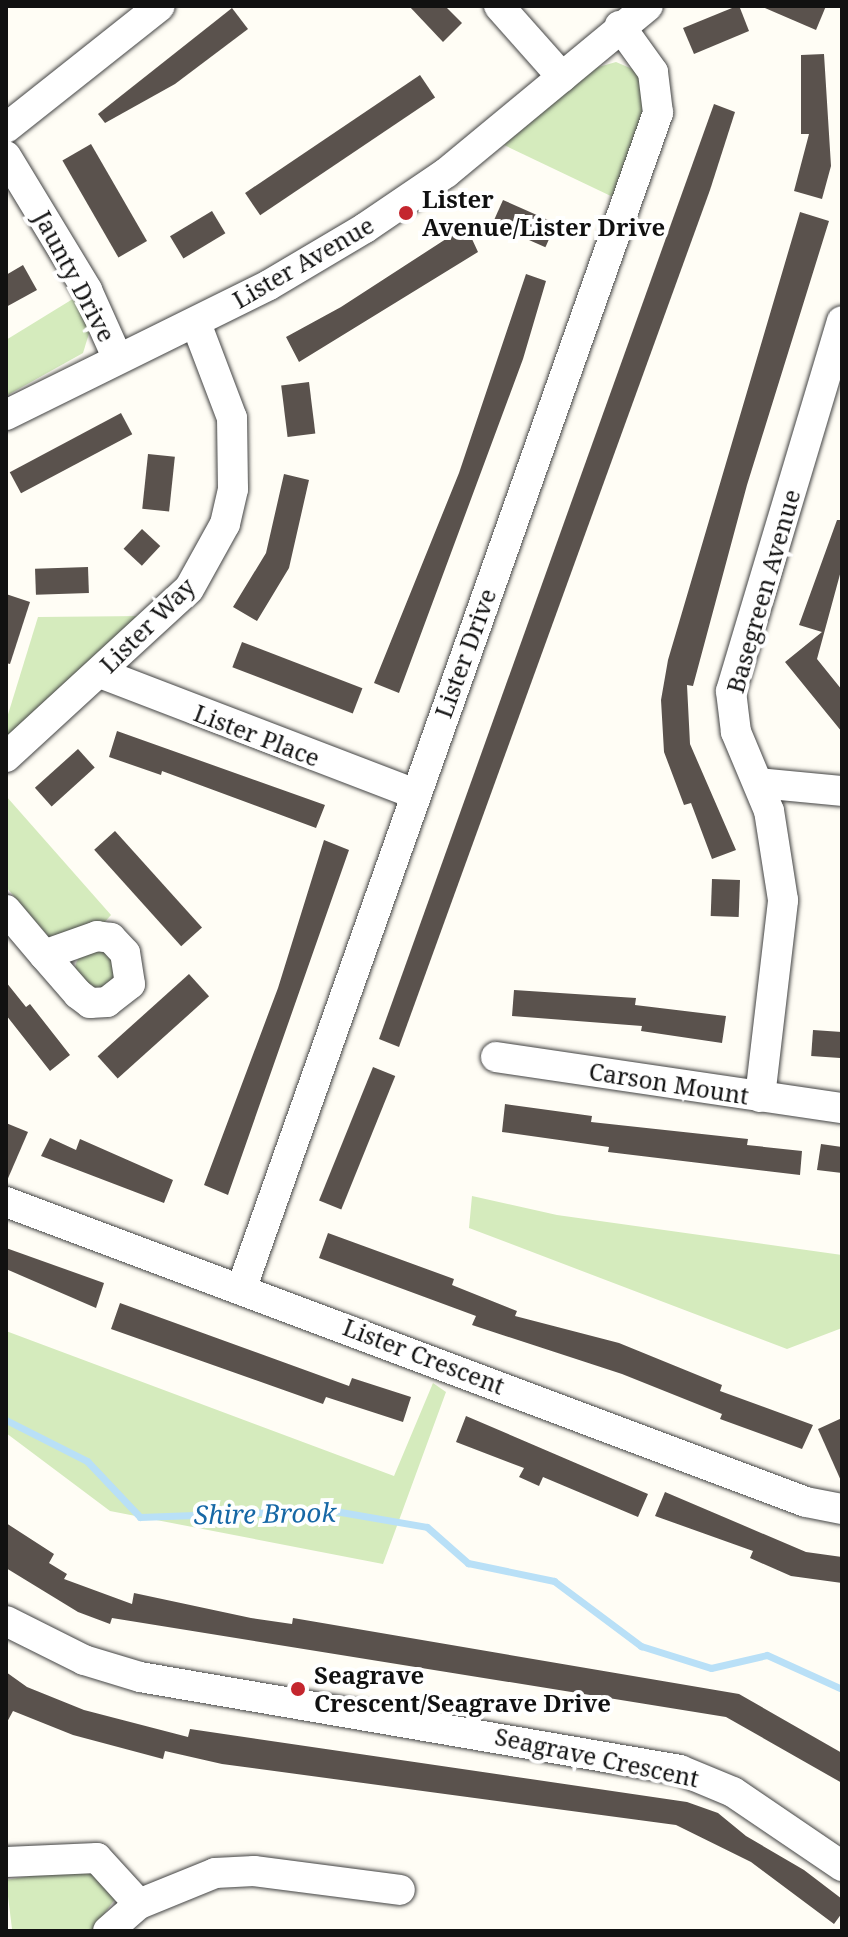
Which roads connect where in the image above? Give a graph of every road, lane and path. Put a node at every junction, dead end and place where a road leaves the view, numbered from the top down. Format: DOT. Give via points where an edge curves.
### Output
graph roads {
  1 [pos="160,6"];
  2 [pos="499,6"];
  3 [pos="648,6"];
  4 [pos="620,26"];
  5 [pos="562,77"];
  6 [pos="6,128"];
  7 [pos="6,156"];
  8 [pos="842,321"];
  9 [pos="196,323"];
  10 [pos="117,357"];
  11 [pos="6,415"];
  12 [pos="100,673"];
  13 [pos="6,757"];
  14 [pos="759,783"];
  15 [pos="842,791"];
  16 [pos="415,794"];
  17 [pos="6,910"];
  18 [pos="44,955"];
  19 [pos="496,1057"];
  20 [pos="760,1097"];
  21 [pos="842,1108"];
  22 [pos="6,1202"];
  23 [pos="242,1287"];
  24 [pos="842,1509"];
  25 [pos="6,1621"];
  26 [pos="6,1862"];
  27 [pos="842,1866"];
  28 [pos="400,1890"];
  29 [pos="139,1904"];
  30 [pos="108,1931"];
  1 -- 6 [label="street"];
  2 -- 5 [label="street"];
  3 -- 4 [label="street, Lister Avenue"];
  4 -- 5 [label="street, Lister Avenue"];
  4 -- 16 [label="street, Lister Drive" via="653,72 658,113"];
  5 -- 9 [label="street, Lister Avenue" via="446,173 365,228"];
  7 -- 10 [label="street, Jaunty Drive" via="87,290"];
  8 -- 14 [label="street, Basegreen Avenue" via="731,691 736,732"];
  9 -- 10 [label="street, Lister Avenue"];
  9 -- 12 [label="street, Lister Way" via="232,418 233,489 225,524 189,589"];
  10 -- 11 [label="street, Lister Avenue"];
  12 -- 13 [label="street, Lister Way"];
  12 -- 16 [label="street, Lister Place"];
  14 -- 15 [label="street"];
  14 -- 20 [label="street, Basegreen Avenue" via="776,842 783,900"];
  16 -- 23 [label="street, Lister Drive"];
  17 -- 18 [label="street"];
  19 -- 20 [label="street, Carson Mount"];
  20 -- 21 [label="street, Carson Mount"];
  22 -- 23 [label="street, Lister Crescent"];
  23 -- 24 [label="street, Lister Crescent" via="806,1502"];
  25 -- 27 [label="street, Seagrave Crescent" via="84,1660 140,1677 680,1770 733,1792"];
  26 -- 29 [label="street" via="97,1858"];
  28 -- 29 [label="street" via="254,1871 215,1873"];
  29 -- 30 [label="street"];
}
